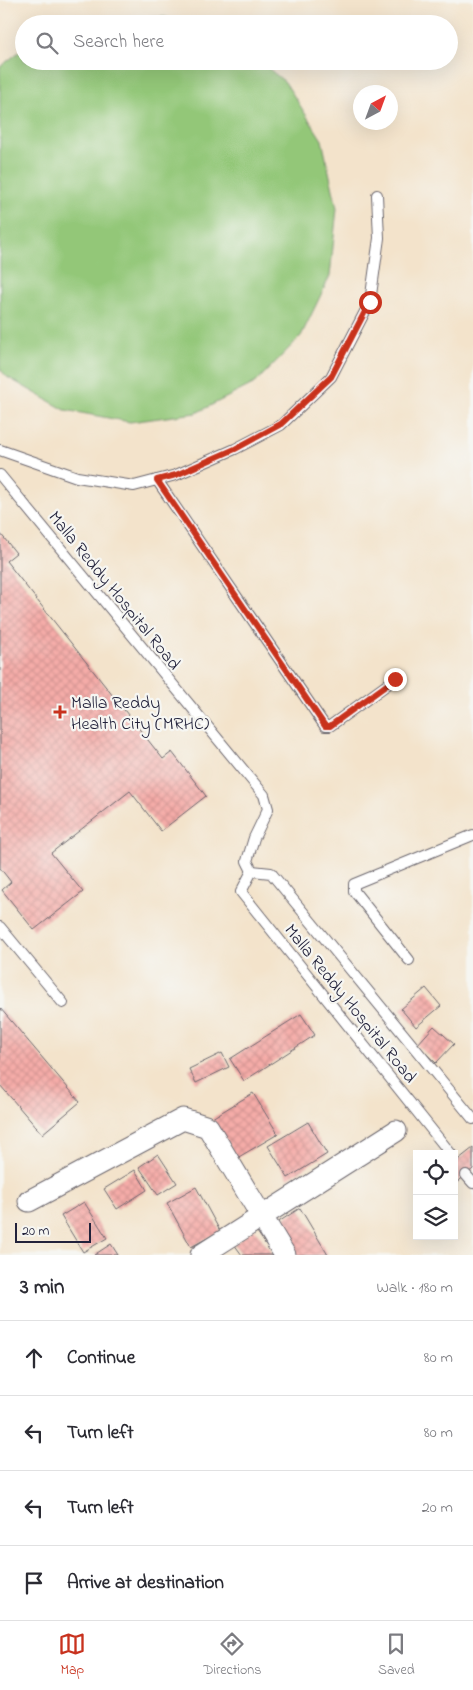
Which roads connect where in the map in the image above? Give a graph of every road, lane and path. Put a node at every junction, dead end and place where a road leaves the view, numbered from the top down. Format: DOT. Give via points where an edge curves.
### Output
graph roads {
  1 [pos="378,195"];
  2 [pos="0,450"];
  3 [pos="1,477"];
  4 [pos="157,480"];
  5 [pos="395,679"];
  6 [pos="473,835"];
  7 [pos="252,871"];
  8 [pos="0,927"];
  9 [pos="409,960"];
  10 [pos="63,1003"];
  11 [pos="473,1119"];
  12 [pos="396,1131"];
  13 [pos="448,1150"];
  14 [pos="29,1201"];
  15 [pos="262,1217"];
  16 [pos="201,1255"];
  17 [pos="285,1255"];
  1 -- 4 [label="lane" via="379,238 370,302 331,377 281,424 235,449 184,472"];
  2 -- 4 [label="lane" via="77,477 134,486"];
  3 -- 7 [label="lane, Malla Reddy Hospital Road" via="264,795 268,809 247,860"];
  4 -- 5 [label="lane" via="325,726 330,726"];
  6 -- 9 [label="lane" via="354,884 354,892"];
  7 -- 11 [label="lane, Malla Reddy Hospital Road" via="271,873"];
  7 -- 13 [label="lane, Malla Reddy Hospital Road" via="241,892"];
  8 -- 10 [label="lane"];
  12 -- 15 [label="street"];
  14 -- 15 [label="street" via="183,1119 208,1127"];
  15 -- 16 [label="street"];
  15 -- 17 [label="street"];
}
